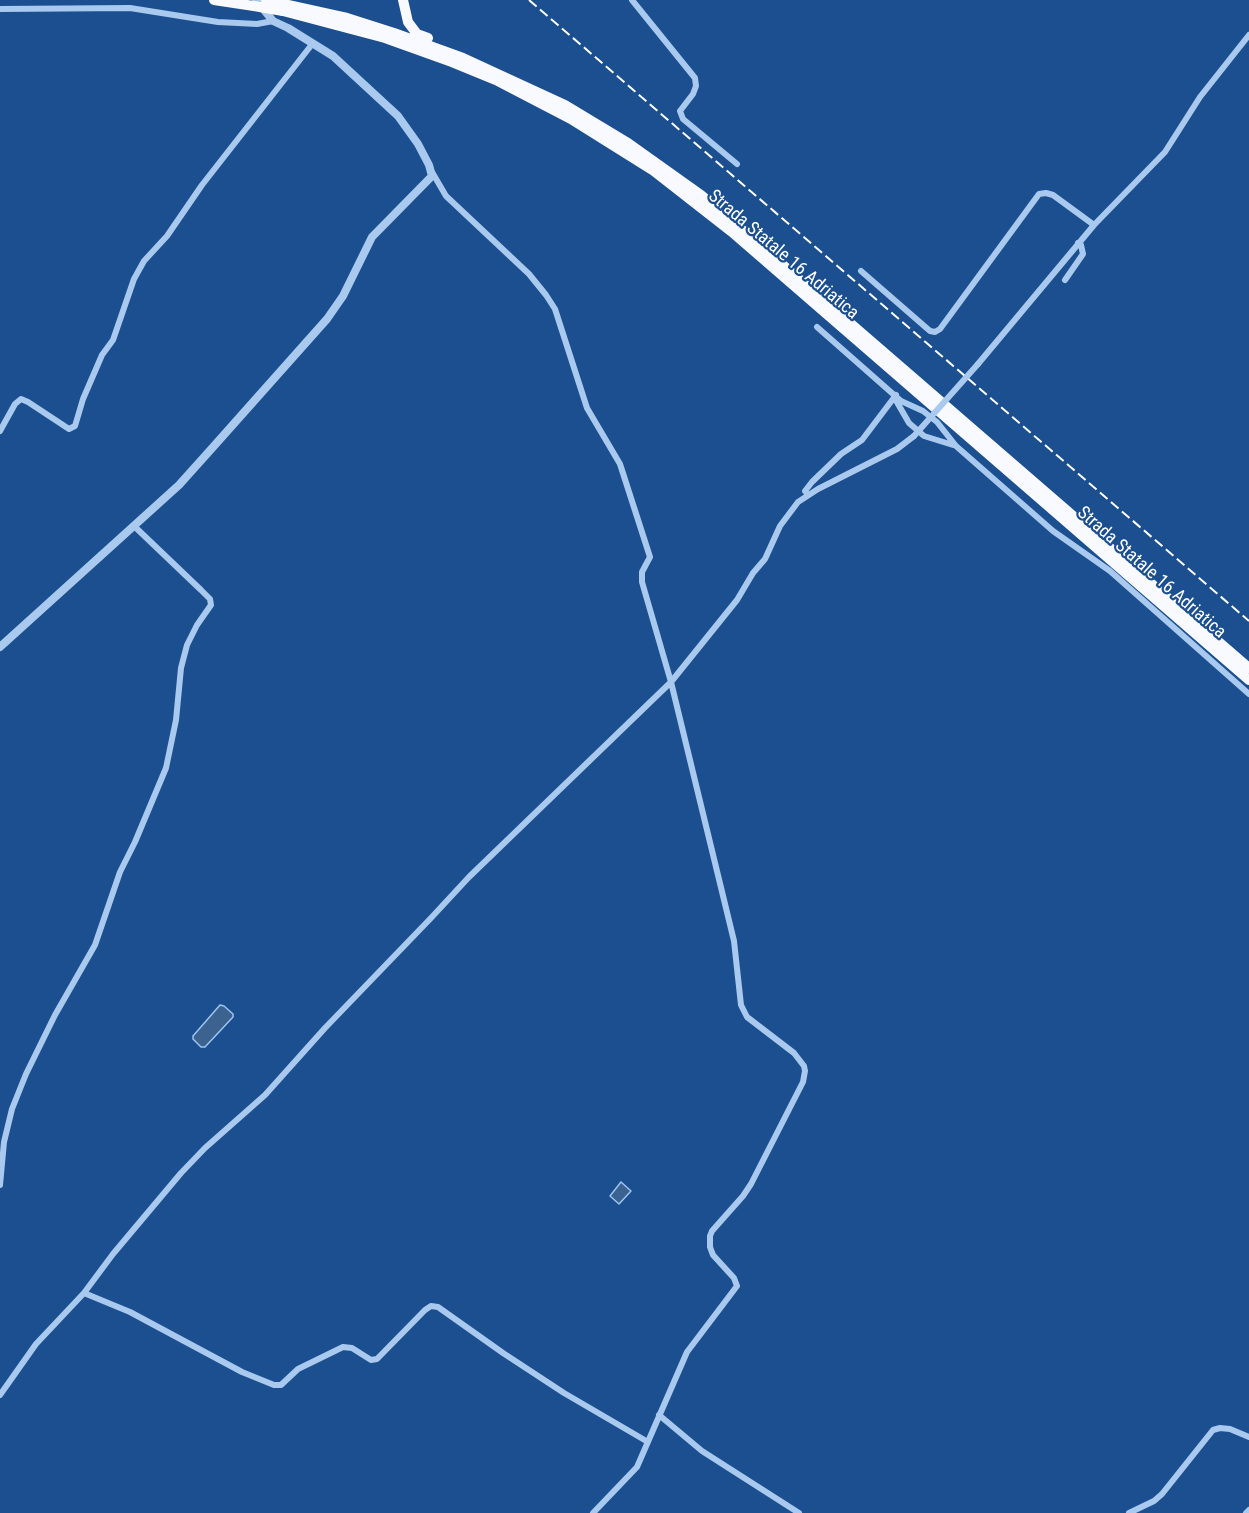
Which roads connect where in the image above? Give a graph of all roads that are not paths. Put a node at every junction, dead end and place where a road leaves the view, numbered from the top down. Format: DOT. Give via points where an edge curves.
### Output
graph roads {
  1 [pos="214,0"];
  2 [pos="268,0"];
  3 [pos="403,0"];
  4 [pos="632,0"];
  5 [pos="255,3"];
  6 [pos="0,9"];
  7 [pos="273,21"];
  8 [pos="1249,35"];
  9 [pos="313,43"];
  10 [pos="533,90"];
  11 [pos="737,164"];
  12 [pos="432,171"];
  13 [pos="1094,225"];
  14 [pos="1078,243"];
  15 [pos="861,271"];
  16 [pos="1065,280"];
  17 [pos="817,327"];
  18 [pos="895,397"];
  19 [pos="0,431"];
  20 [pos="956,446"];
  21 [pos="808,495"];
  22 [pos="134,526"];
  23 [pos="0,647"];
  24 [pos="1249,668"];
  25 [pos="1249,680"];
  26 [pos="671,682"];
  27 [pos="1249,694"];
  28 [pos="0,1185"];
  29 [pos="84,1293"];
  30 [pos="0,1395"];
  31 [pos="659,1415"];
  32 [pos="1249,1437"];
  33 [pos="648,1442"];
  34 [pos="1249,1510"];
  35 [pos="593,1513"];
  36 [pos="799,1513"];
  37 [pos="1129,1513"];
  38 [pos="1246,1513"];
  1 -- 5 [label="highway, Strada Statale 16 Adriatica"];
  2 -- 10 [label="highway, Strada Statale 16 Adriatica" via="394,33 463,58"];
  3 -- 10 [label="highway" via="408,22 417,34 501,68"];
  4 -- 11 [label="street" via="695,78 693,93 680,111 683,118"];
  5 -- 7 [label="street"];
  5 -- 25 [label="highway, Strada Statale 16 Adriatica, bridge" via="385,38 496,80 571,118 654,171 732,232"];
  6 -- 7 [label="street" via="130,8 218,22"];
  7 -- 9 [label="street"];
  8 -- 13 [label="street" via="1200,97 1164,152"];
  9 -- 12 [label="street" via="350,70 398,116"];
  9 -- 19 [label="street" via="144,261 113,340 102,355 83,399 75,426 69,429 21,399"];
  10 -- 24 [label="highway, Strada Statale 16 Adriatica" via="628,143 709,202"];
  12 -- 22 [label="street" via="430,181 372,237 347,289 327,319 186,477"];
  12 -- 26 [label="street" via="446,196 529,274 555,309 587,408 620,464 649,552 642,582"];
  13 -- 14 [label="street"];
  13 -- 15 [label="street" via="1053,195 1040,194 935,332"];
  14 -- 16 [label="street" via="1083,254"];
  14 -- 21 [label="street, bridge" via="914,436 880,459"];
  17 -- 18 [label="street"];
  18 -- 20 [label="street" via="937,422"];
  18 -- 20 [label="street" via="909,423 924,436"];
  18 -- 21 [label="street" via="862,440 812,482 805,490"];
  20 -- 27 [label="street" via="1053,531 1110,571"];
  21 -- 26 [label="street" via="788,513 765,559 737,600"];
  22 -- 23 [label="street"];
  22 -- 28 [label="street" via="210,599 211,605 187,645 166,768 120,872 95,945 26,1074 12,1109"];
  26 -- 29 [label="street" via="469,876 265,1095 205,1148"];
  26 -- 31 [label="street" via="734,941 742,1010 754,1024 794,1053 806,1071 751,1184 712,1231 710,1247 737,1286 687,1352"];
  29 -- 30 [label="street" via="36,1344"];
  29 -- 33 [label="street" via="274,1385 281,1385 298,1369 344,1347 377,1359 425,1310 438,1307 503,1353"];
  31 -- 33 [label="street"];
  31 -- 36 [label="street" via="702,1451"];
  32 -- 37 [label="street" via="1230,1429 1213,1430 1162,1494"];
  33 -- 35 [label="street" via="637,1467"];
  34 -- 38 [label="street"];
}
